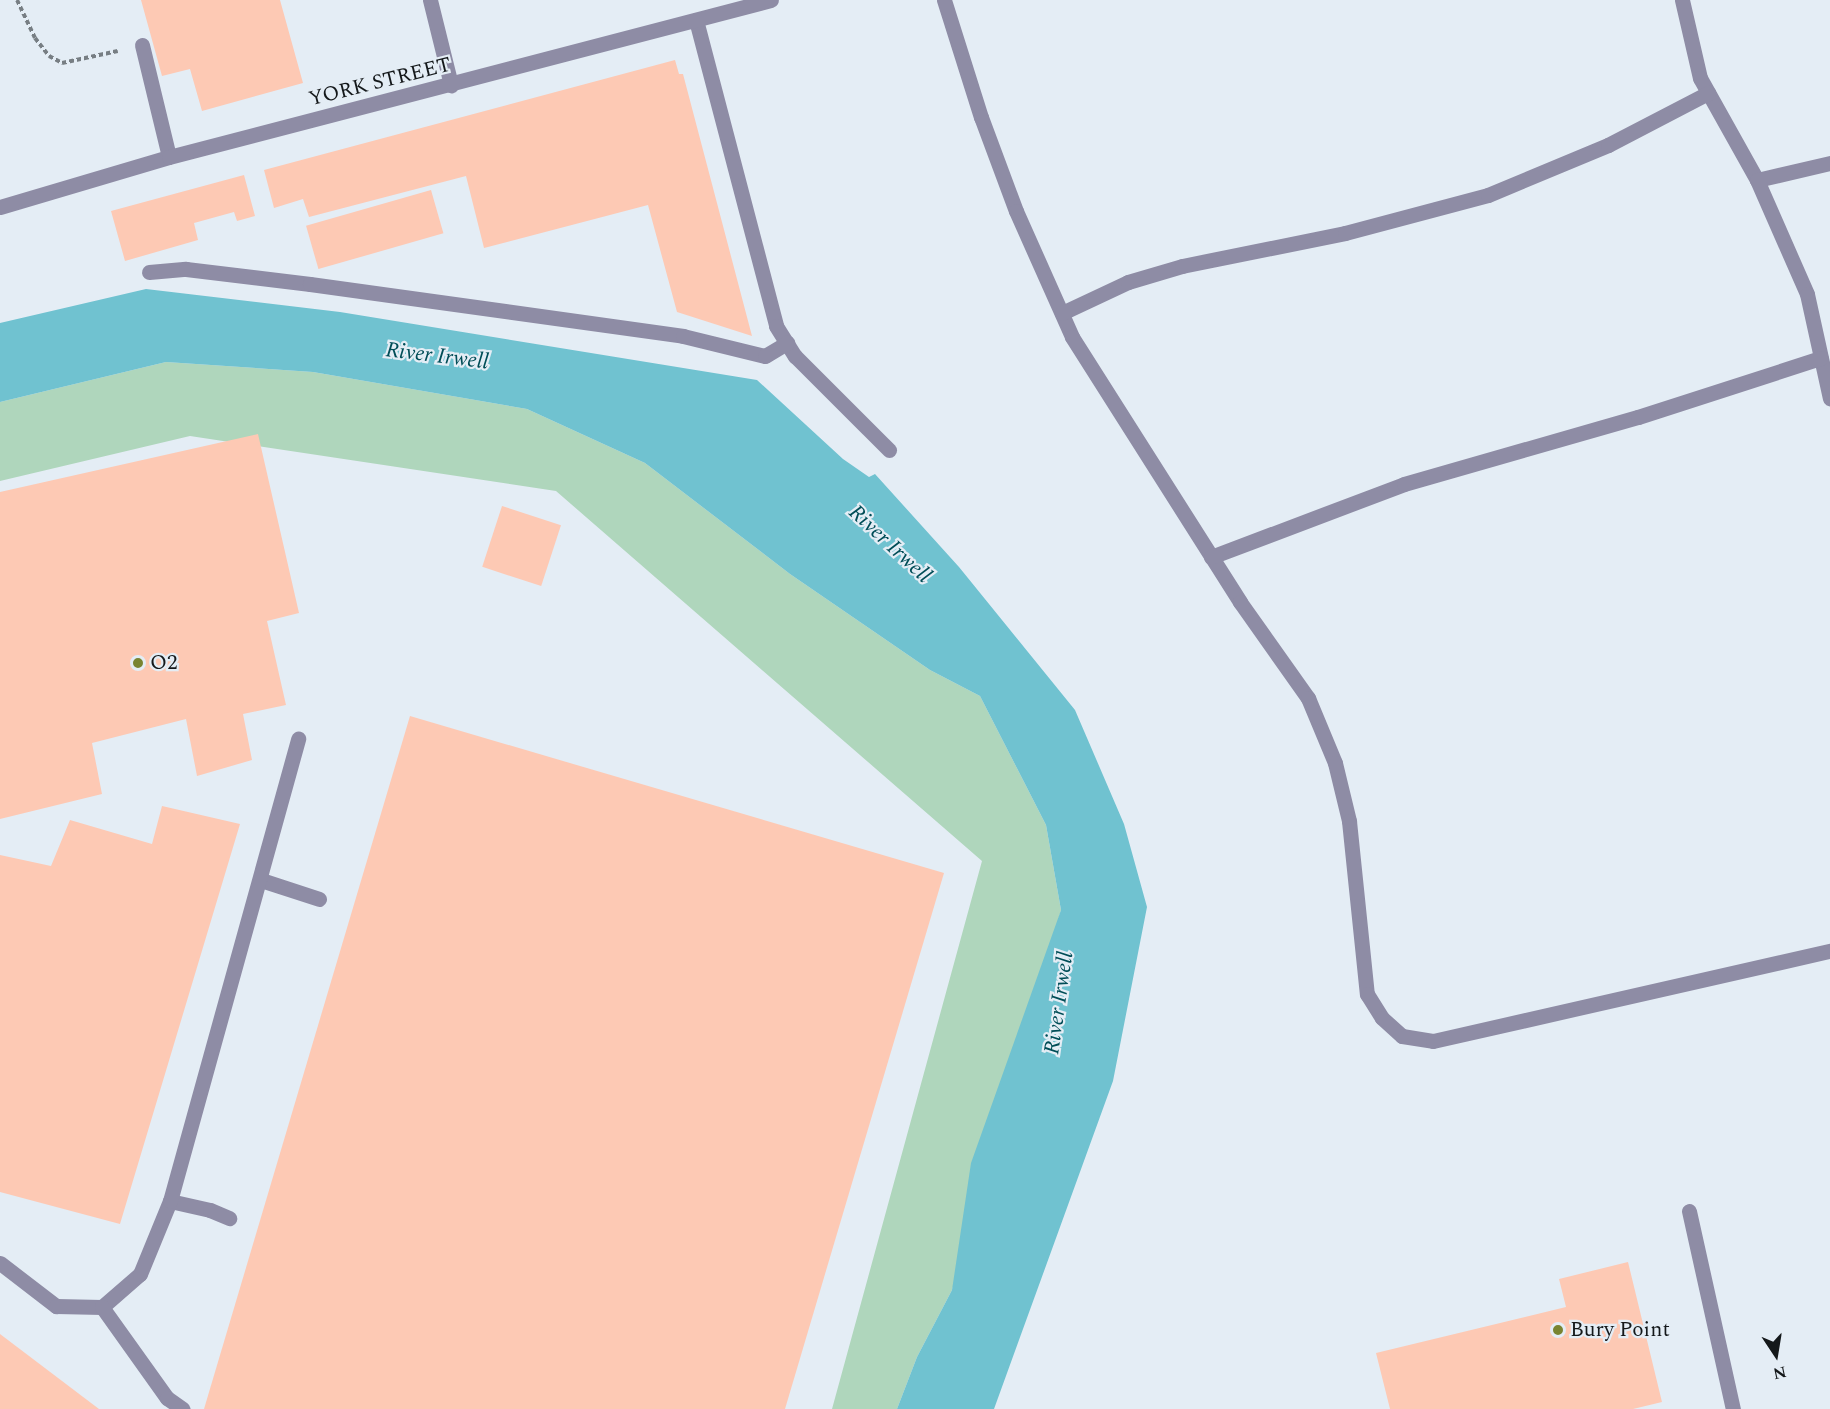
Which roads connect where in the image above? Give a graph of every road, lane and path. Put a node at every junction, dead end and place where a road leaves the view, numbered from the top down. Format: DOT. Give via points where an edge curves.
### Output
graph roads {
  1 [pos="17,0"];
  2 [pos="430,0"];
  3 [pos="771,0"];
  4 [pos="944,0"];
  5 [pos="1682,0"];
  6 [pos="737,4"];
  7 [pos="696,20"];
  8 [pos="142,45"];
  9 [pos="451,85"];
  10 [pos="1708,93"];
  11 [pos="169,157"];
  12 [pos="1830,163"];
  13 [pos="1757,180"];
  14 [pos="0,207"];
  15 [pos="149,272"];
  16 [pos="1062,313"];
  17 [pos="787,343"];
  18 [pos="1821,358"];
  19 [pos="1830,399"];
  20 [pos="889,450"];
  21 [pos="1211,557"];
  22 [pos="298,738"];
  23 [pos="261,880"];
  24 [pos="319,899"];
  25 [pos="1830,951"];
  26 [pos="170,1202"];
  27 [pos="1689,1211"];
  28 [pos="229,1218"];
  29 [pos="0,1263"];
  30 [pos="102,1307"];
  31 [pos="183,1409"];
  32 [pos="1733,1409"];
  1 -- 8 [label="path" via="36,38 49,56 62,63"];
  2 -- 9 [label="street"];
  3 -- 6 [label="street, YORK STREET"];
  4 -- 16 [label="street" via="1012,200"];
  5 -- 10 [label="street" via="1700,78"];
  6 -- 7 [label="street, YORK STREET"];
  7 -- 9 [label="street, YORK STREET"];
  7 -- 17 [label="street" via="776,326"];
  8 -- 11 [label="street"];
  9 -- 11 [label="street, YORK STREET"];
  10 -- 13 [label="street"];
  10 -- 16 [label="street" via="1608,145 1488,195 1345,233 1182,266 1128,282"];
  11 -- 14 [label="street, YORK STREET"];
  12 -- 13 [label="street"];
  13 -- 18 [label="street" via="1807,294"];
  15 -- 17 [label="street" via="186,269 310,284 683,336 765,356"];
  16 -- 21 [label="street" via="1072,337"];
  17 -- 20 [label="street" via="795,356"];
  18 -- 19 [label="street"];
  18 -- 21 [label="street" via="1638,417 1404,484"];
  21 -- 25 [label="street" via="1308,698 1335,763 1349,821 1366,994 1382,1018 1402,1036 1433,1041"];
  22 -- 23 [label="street"];
  23 -- 24 [label="street"];
  23 -- 26 [label="street"];
  26 -- 28 [label="street"];
  26 -- 30 [label="street" via="140,1274"];
  27 -- 32 [label="street"];
  29 -- 30 [label="street" via="56,1305"];
  30 -- 31 [label="street" via="167,1398"];
}
